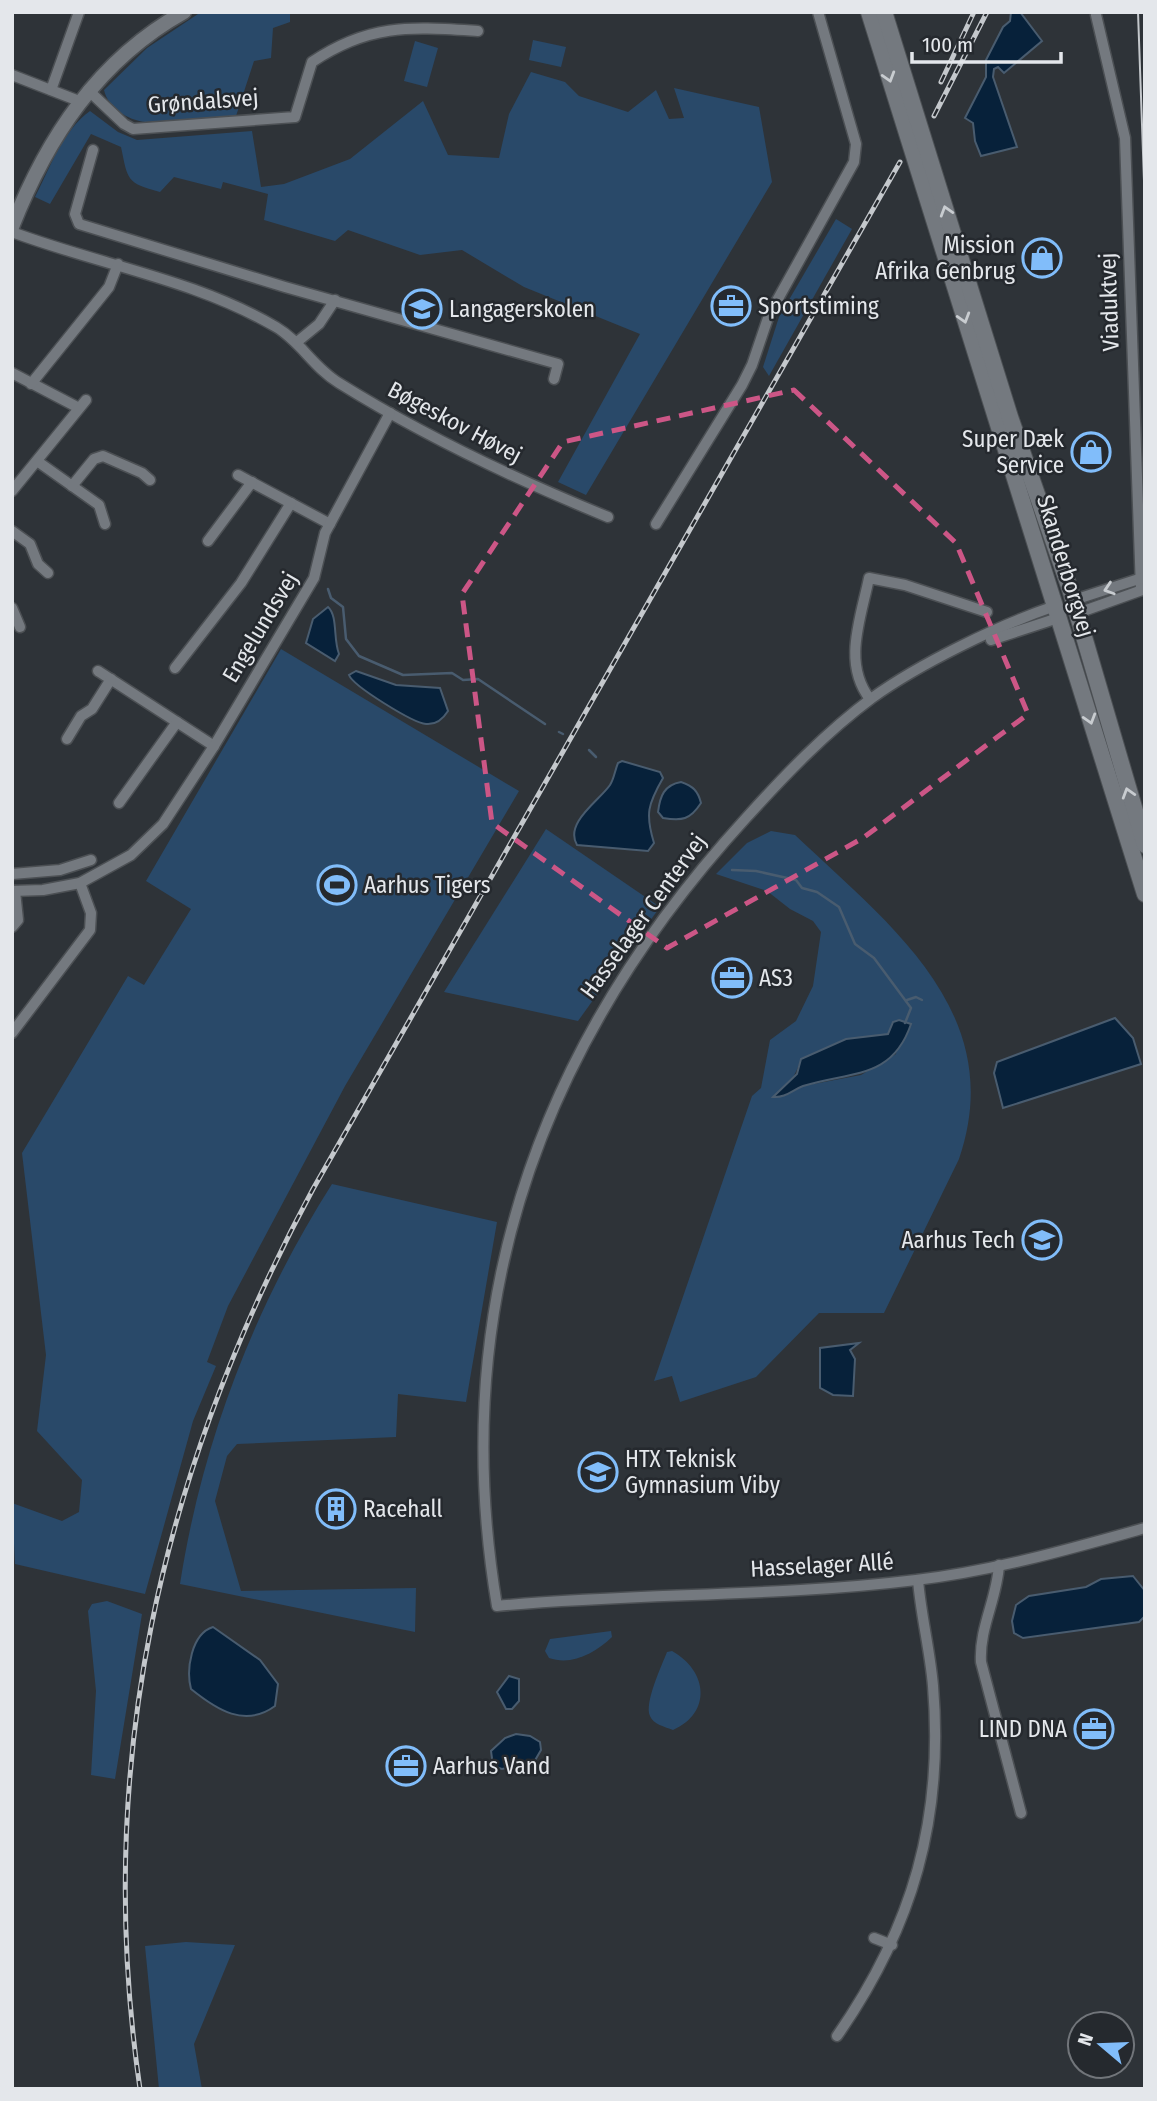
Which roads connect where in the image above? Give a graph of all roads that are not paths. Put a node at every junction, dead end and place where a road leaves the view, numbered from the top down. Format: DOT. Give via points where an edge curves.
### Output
graph roads {
  1 [pos="79,12"];
  2 [pos="184,12"];
  3 [pos="818,12"];
  4 [pos="869,12"];
  5 [pos="884,12"];
  6 [pos="1097,15"];
  7 [pos="478,32"];
  8 [pos="12,75"];
  9 [pos="51,90"];
  10 [pos="84,95"];
  11 [pos="93,150"];
  12 [pos="12,230"];
  13 [pos="118,264"];
  14 [pos="334,300"];
  15 [pos="297,342"];
  16 [pos="12,373"];
  17 [pos="554,379"];
  18 [pos="31,384"];
  19 [pos="390,413"];
  20 [pos="37,461"];
  21 [pos="238,475"];
  22 [pos="150,480"];
  23 [pos="252,482"];
  24 [pos="72,486"];
  25 [pos="12,491"];
  26 [pos="291,503"];
  27 [pos="608,517"];
  28 [pos="105,524"];
  29 [pos="330,524"];
  30 [pos="656,524"];
  31 [pos="14,536"];
  32 [pos="208,541"];
  33 [pos="48,572"];
  34 [pos="1143,584"];
  35 [pos="12,608"];
  36 [pos="1066,609"];
  37 [pos="987,612"];
  38 [pos="20,627"];
  39 [pos="968,645"];
  40 [pos="175,668"];
  41 [pos="98,671"];
  42 [pos="111,679"];
  43 [pos="870,699"];
  44 [pos="177,722"];
  45 [pos="67,739"];
  46 [pos="214,746"];
  47 [pos="119,803"];
  48 [pos="1145,845"];
  49 [pos="91,860"];
  50 [pos="60,870"];
  51 [pos="12,874"];
  52 [pos="80,883"];
  53 [pos="64,887"];
  54 [pos="14,891"];
  55 [pos="1145,894"];
  56 [pos="12,927"];
  57 [pos="12,1033"];
  58 [pos="1145,1528"];
  59 [pos="999,1566"];
  60 [pos="918,1580"];
  61 [pos="497,1605"];
  62 [pos="1021,1813"];
  63 [pos="874,1938"];
  64 [pos="892,1945"];
  65 [pos="837,2036"];
  1 -- 9 [label="street"];
  2 -- 10 [label="street" via="136,44"];
  3 -- 30 [label="street" via="856,144 853,162 769,315 742,385"];
  4 -- 36 [label="main road, Skanderborgvej, one-way" via="1022,503"];
  36 -- 5 [label="main road, Skanderborgvej, one-way"];
  6 -- 34 [label="street, Viaduktvej" via="1125,138"];
  7 -- 10 [label="street, Grøndalsvej" via="406,27 347,41 312,62 295,117 139,129 124,124"];
  8 -- 9 [label="street, Grøndalsvej"];
  9 -- 10 [label="street, Grøndalsvej"];
  10 -- 12 [label="street" via="45,152"];
  11 -- 14 [label="street" via="75,214 79,224"];
  12 -- 13 [label="street, Bøgeskov Høvej" via="67,253"];
  13 -- 15 [label="street, Bøgeskov Høvej" via="204,293 277,327"];
  13 -- 18 [label="street" via="109,287"];
  14 -- 15 [label="street" via="319,324"];
  14 -- 17 [label="street" via="558,364"];
  15 -- 19 [label="street, Bøgeskov Høvej" via="336,381"];
  16 -- 18 [label="street"];
  18 -- 20 [label="street" via="83,404"];
  19 -- 27 [label="street, Bøgeskov Høvej" via="475,459"];
  19 -- 29 [label="street, Engelundsvej"];
  20 -- 24 [label="street"];
  20 -- 25 [label="street"];
  21 -- 23 [label="street"];
  22 -- 24 [label="street" via="103,456 94,459"];
  23 -- 26 [label="street"];
  23 -- 32 [label="street"];
  24 -- 28 [label="street" via="99,505"];
  26 -- 29 [label="street"];
  26 -- 40 [label="street, Engelundsvej" via="241,583"];
  29 -- 46 [label="street, Engelundsvej" via="314,578"];
  31 -- 33 [label="street" via="30,544 38,564"];
  34 -- 36 [label="street, one-way"];
  34 -- 36 [label="street"];
  35 -- 38 [label="street"];
  36 -- 39 [label="street, Hasselager Centervej"];
  36 -- 39 [label="street, Hasselager Centervej"];
  48 -- 36 [label="main road, Skanderborgvej, one-way"];
  36 -- 55 [label="main road, Skanderborgvej, one-way"];
  37 -- 43 [label="street" via="869,578 854,649 858,680"];
  39 -- 43 [label="street, Hasselager Centervej"];
  41 -- 42 [label="street"];
  42 -- 44 [label="street"];
  42 -- 45 [label="street"];
  43 -- 61 [label="street, Hasselager Centervej" via="764,798 670,909 604,1006 552,1109 502,1264 487,1357 482,1468"];
  44 -- 46 [label="street"];
  44 -- 47 [label="street"];
  46 -- 52 [label="street, Engelundsvej" via="153,835 131,855"];
  49 -- 50 [label="street"];
  50 -- 51 [label="street"];
  50 -- 53 [label="street"];
  52 -- 53 [label="street, Engelundsvej"];
  52 -- 57 [label="street" via="90,913 90,930"];
  53 -- 54 [label="street, Engelundsvej"];
  54 -- 56 [label="street, Engelundsvej" via="18,920"];
  58 -- 59 [label="street, Hasselager Allé"];
  59 -- 60 [label="street, Hasselager Allé"];
  59 -- 62 [label="street" via="998,1587 980,1641 981,1662"];
  60 -- 61 [label="street, Hasselager Allé"];
  60 -- 64 [label="street" via="933,1683 934,1787 920,1866"];
  63 -- 64 [label="street"];
  64 -- 65 [label="street"];
}
